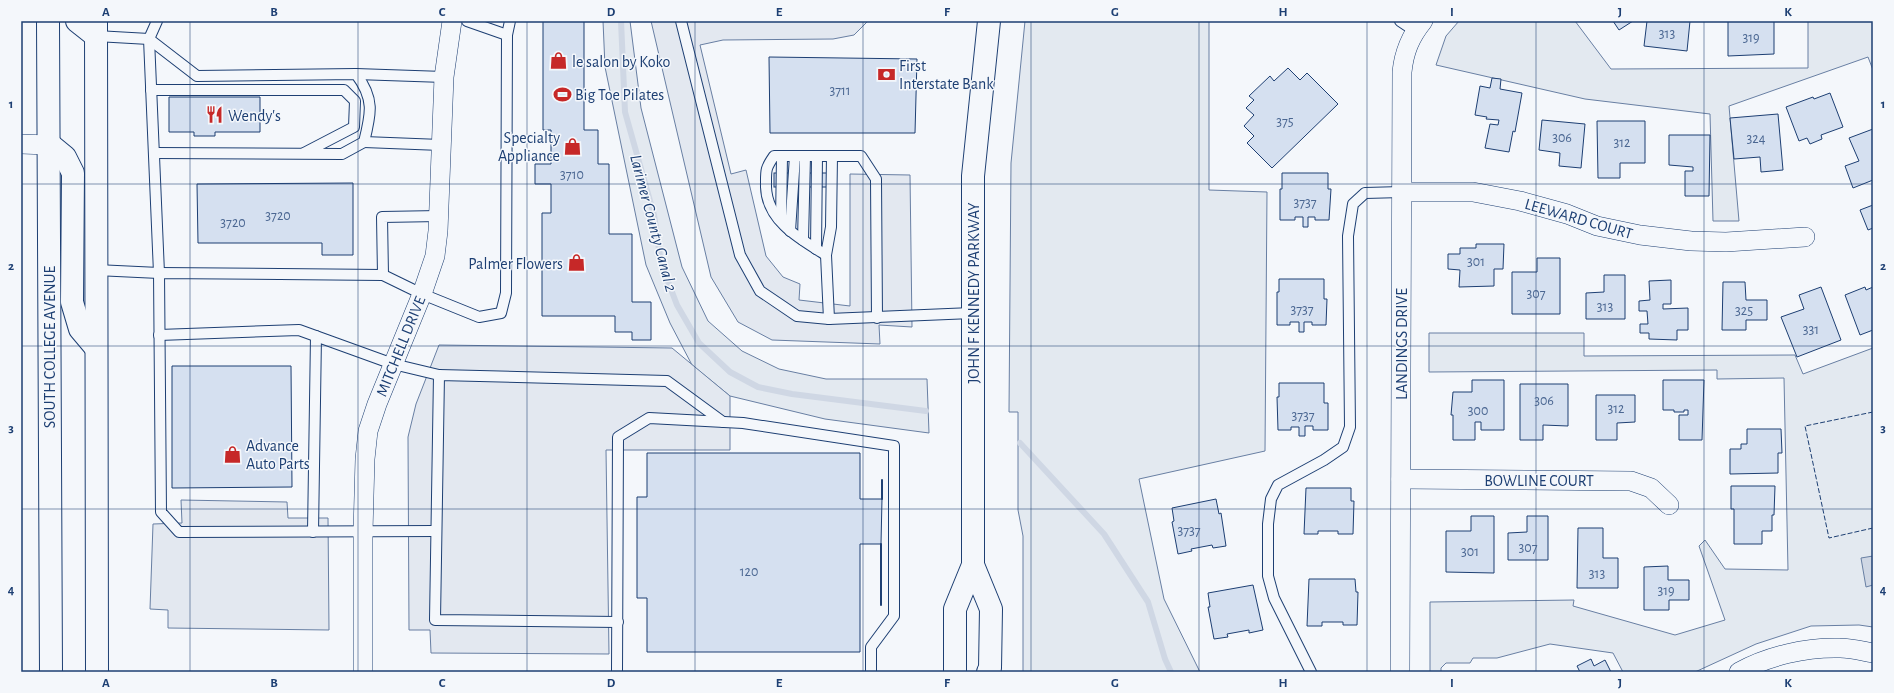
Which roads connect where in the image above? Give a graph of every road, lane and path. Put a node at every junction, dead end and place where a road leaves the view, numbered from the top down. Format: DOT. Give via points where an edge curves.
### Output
graph roads {
  1 [pos="48,21"];
  2 [pos="77,21"];
  3 [pos="157,21"];
  4 [pos="452,21"];
  5 [pos="467,21"];
  6 [pos="510,21"];
  7 [pos="681,21"];
  8 [pos="989,21"];
  9 [pos="1412,24"];
  10 [pos="96,29"];
  11 [pos="507,35"];
  12 [pos="149,39"];
  13 [pos="356,74"];
  14 [pos="444,77"];
  15 [pos="151,90"];
  16 [pos="364,142"];
  17 [pos="21,144"];
  18 [pos="48,144"];
  19 [pos="441,145"];
  20 [pos="154,153"];
  21 [pos="302,154"];
  22 [pos="782,156"];
  23 [pos="795,156"];
  24 [pos="806,156"];
  25 [pos="817,156"];
  26 [pos="832,156"];
  27 [pos="1402,192"];
  28 [pos="438,216"];
  29 [pos="780,221"];
  30 [pos="790,230"];
  31 [pos="1805,237"];
  32 [pos="802,240"];
  33 [pos="816,249"];
  34 [pos="826,255"];
  35 [pos="96,270"];
  36 [pos="159,273"];
  37 [pos="384,275"];
  38 [pos="422,294"];
  39 [pos="972,313"];
  40 [pos="877,318"];
  41 [pos="829,319"];
  42 [pos="159,335"];
  43 [pos="316,336"];
  44 [pos="96,348"];
  45 [pos="393,364"];
  46 [pos="438,375"];
  47 [pos="723,422"];
  48 [pos="1401,479"];
  49 [pos="1669,505"];
  50 [pos="436,531"];
  51 [pos="314,532"];
  52 [pos="363,532"];
  53 [pos="973,565"];
  54 [pos="618,622"];
  55 [pos="1873,653"];
  56 [pos="51,672"];
  57 [pos="97,672"];
  58 [pos="363,672"];
  59 [pos="617,672"];
  60 [pos="871,672"];
  61 [pos="955,672"];
  62 [pos="988,672"];
  63 [pos="1311,672"];
  64 [pos="1400,672"];
  65 [pos="1739,672"];
  1 -- 18 [label="main road, SOUTH COLLEGE AVENUE"];
  2 -- 10 [label="main road"];
  3 -- 12 [label="lane"];
  4 -- 14 [label="street, MITCHELL DRIVE"];
  5 -- 11 [label="lane"];
  6 -- 11 [label="lane"];
  7 -- 41 [label="lane" via="740,255 760,291 797,316"];
  8 -- 39 [label="main road, JOHN F KENNEDY PARKWAY" via="973,176"];
  9 -- 27 [label="street, LANDINGS DRIVE" via="1403,66"];
  10 -- 12 [label="lane"];
  10 -- 35 [label="main road"];
  11 -- 38 [label="lane" via="506,293 501,313 480,317"];
  12 -- 13 [label="lane" via="197,76"];
  12 -- 15 [label="lane"];
  13 -- 14 [label="lane"];
  13 -- 16 [label="lane" via="365,86 371,113"];
  14 -- 19 [label="street, MITCHELL DRIVE"];
  15 -- 20 [label="lane"];
  15 -- 21 [label="lane" via="344,90 355,101 354,128"];
  16 -- 19 [label="lane"];
  16 -- 21 [label="lane" via="342,154"];
  17 -- 18 [label="street"];
  18 -- 44 [label="main road" via="65,157 73,173 72,302 80,329"];
  18 -- 56 [label="main road, SOUTH COLLEGE AVENUE"];
  19 -- 28 [label="street, MITCHELL DRIVE"];
  20 -- 21 [label="lane"];
  20 -- 36 [label="lane"];
  22 -- 23 [label="lane"];
  22 -- 29 [label="lane"];
  22 -- 29 [label="lane" via="774,156 766,168 766,192 772,212"];
  23 -- 24 [label="lane"];
  23 -- 30 [label="lane"];
  24 -- 25 [label="lane"];
  24 -- 32 [label="lane"];
  25 -- 26 [label="lane"];
  25 -- 33 [label="lane"];
  26 -- 34 [label="lane" via="831,227"];
  26 -- 40 [label="lane" via="860,156 876,179"];
  27 -- 31 [label="street, LEEWARD COURT" via="1473,192 1520,201 1567,214 1604,228 1691,241 1726,242"];
  27 -- 48 [label="street, LANDINGS DRIVE"];
  27 -- 63 [label="lane" via="1365,193 1353,204 1348,236 1350,427 1343,447 1278,485 1272,499 1268,524 1268,576 1274,598"];
  28 -- 37 [label="lane" via="382,217"];
  28 -- 38 [label="street, MITCHELL DRIVE" via="435,256"];
  29 -- 30 [label="lane"];
  30 -- 32 [label="lane"];
  32 -- 33 [label="lane"];
  33 -- 34 [label="lane"];
  34 -- 41 [label="lane"];
  35 -- 36 [label="lane"];
  35 -- 44 [label="main road"];
  36 -- 37 [label="lane"];
  36 -- 42 [label="lane"];
  37 -- 38 [label="lane"];
  38 -- 45 [label="street, MITCHELL DRIVE"];
  39 -- 40 [label="lane"];
  39 -- 53 [label="main road, JOHN F KENNEDY PARKWAY"];
  40 -- 41 [label="lane"];
  42 -- 43 [label="lane" via="299,330"];
  42 -- 51 [label="lane" via="160,512 179,532"];
  43 -- 45 [label="lane"];
  43 -- 51 [label="lane"];
  44 -- 57 [label="main road"];
  45 -- 46 [label="lane"];
  45 -- 52 [label="street, MITCHELL DRIVE" via="368,431"];
  46 -- 47 [label="lane" via="667,381"];
  46 -- 50 [label="lane"];
  47 -- 54 [label="lane" via="649,418 618,437"];
  47 -- 60 [label="lane" via="894,446 894,616 871,647"];
  48 -- 49 [label="street, BOWLINE COURT" via="1631,481 1651,488"];
  48 -- 64 [label="street, LANDINGS DRIVE"];
  50 -- 52 [label="lane"];
  50 -- 54 [label="lane" via="435,620"];
  51 -- 52 [label="lane"];
  52 -- 58 [label="street, MITCHELL DRIVE"];
  53 -- 61 [label="main road, JOHN F KENNEDY PARKWAY" via="955,609"];
  53 -- 62 [label="main road, JOHN F KENNEDY PARKWAY" via="991,609"];
  54 -- 59 [label="lane"];
  55 -- 65 [label="street" via="1823,648 1784,655"];
}
